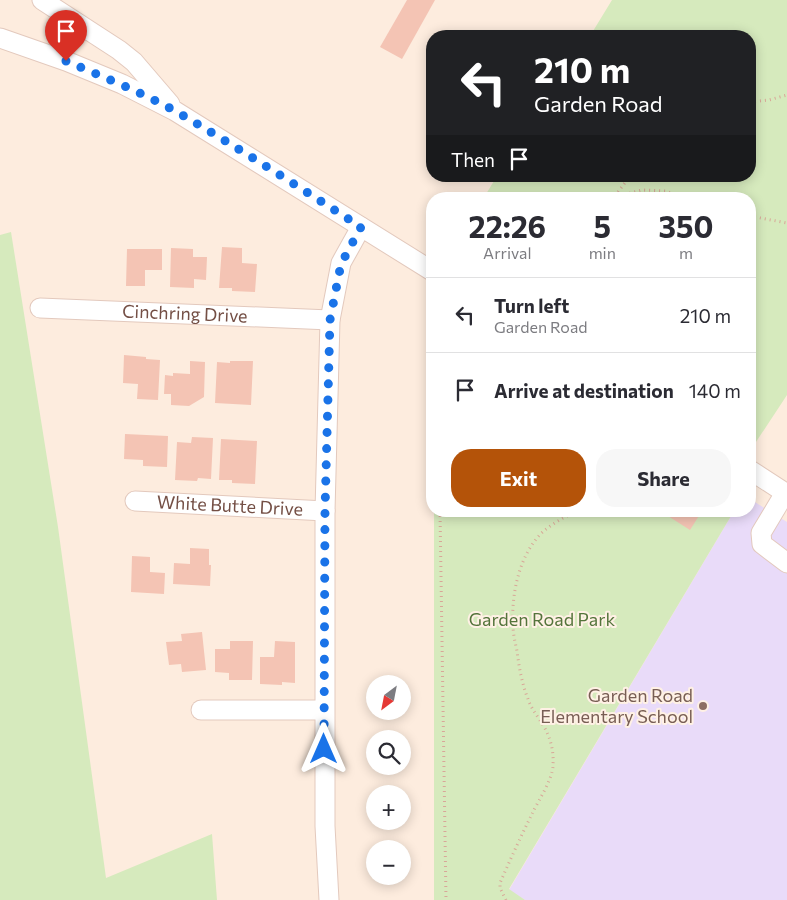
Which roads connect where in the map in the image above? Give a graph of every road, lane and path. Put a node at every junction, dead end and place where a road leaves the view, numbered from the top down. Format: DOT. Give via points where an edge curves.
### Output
graph roads {
  1 [pos="42,0"];
  2 [pos="0,38"];
  3 [pos="787,95"];
  4 [pos="756,101"];
  5 [pos="176,111"];
  6 [pos="635,192"];
  7 [pos="668,192"];
  8 [pos="756,217"];
  9 [pos="787,223"];
  10 [pos="361,227"];
  11 [pos="426,267"];
  12 [pos="40,308"];
  13 [pos="330,320"];
  14 [pos="756,474"];
  15 [pos="786,493"];
  16 [pos="135,501"];
  17 [pos="325,511"];
  18 [pos="440,517"];
  19 [pos="564,517"];
  20 [pos="787,563"];
  21 [pos="200,710"];
  22 [pos="324,710"];
  23 [pos="329,900"];
  24 [pos="446,900"];
  25 [pos="506,900"];
  1 -- 5 [label="street" via="134,62"];
  2 -- 5 [label="street" via="122,84"];
  3 -- 4 [label="path"];
  5 -- 10 [label="street"];
  6 -- 7 [label="path"];
  8 -- 9 [label="path"];
  10 -- 11 [label="street"];
  10 -- 13 [label="street" via="341,264"];
  12 -- 13 [label="street, Cinchring Drive"];
  13 -- 17 [label="street"];
  14 -- 15 [label="street"];
  15 -- 20 [label="street" via="761,533 762,544"];
  16 -- 17 [label="street, White Butte Drive"];
  17 -- 22 [label="street"];
  18 -- 24 [label="path"];
  19 -- 25 [label="path" via="544,531 533,545 523,562 513,598 513,626 520,672 528,701 548,733 554,765 500,883"];
  21 -- 22 [label="street"];
  22 -- 23 [label="street"];
}
